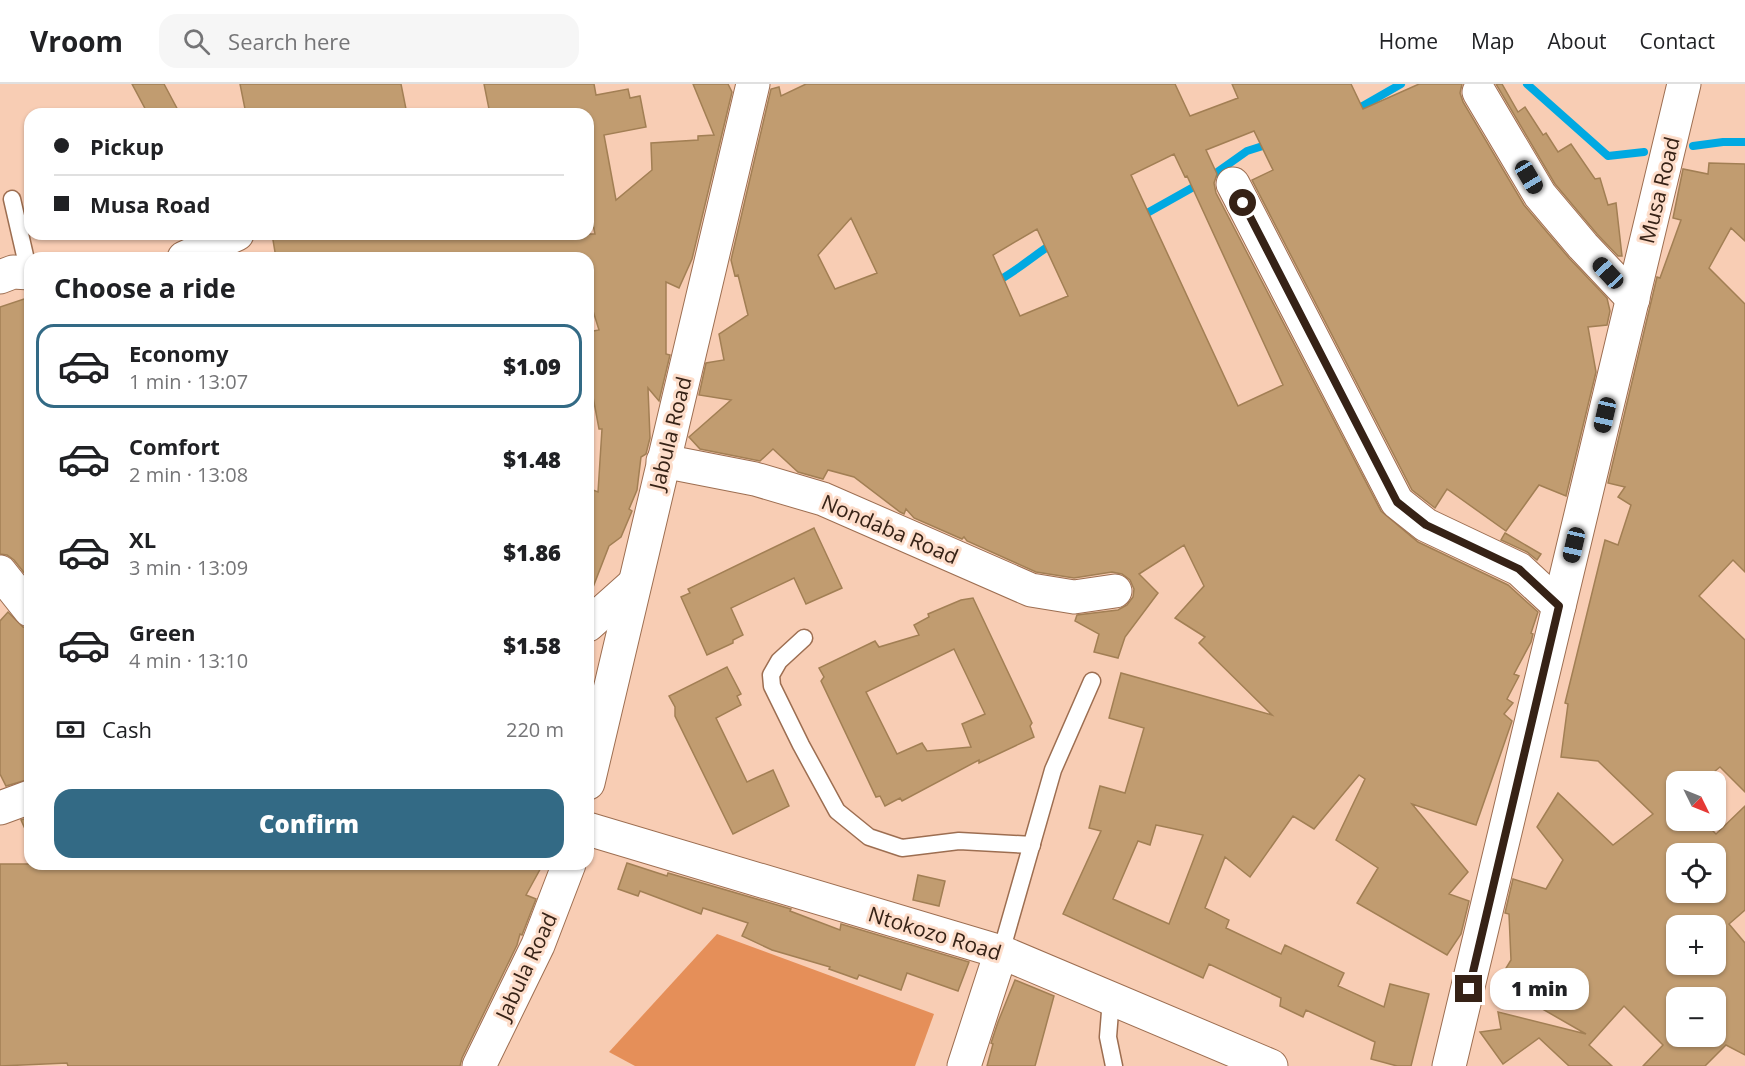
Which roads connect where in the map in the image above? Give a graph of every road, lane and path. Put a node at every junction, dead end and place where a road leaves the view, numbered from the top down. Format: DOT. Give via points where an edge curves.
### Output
graph roads {
  1 [pos="753,84"];
  2 [pos="1684,84"];
  3 [pos="1479,92"];
  4 [pos="1233,184"];
  5 [pos="12,200"];
  6 [pos="224,240"];
  7 [pos="197,252"];
  8 [pos="20,274"];
  9 [pos="1632,299"];
  10 [pos="663,461"];
  11 [pos="0,572"];
  12 [pos="634,584"];
  13 [pos="1115,591"];
  14 [pos="24,602"];
  15 [pos="1559,606"];
  16 [pos="594,620"];
  17 [pos="804,638"];
  18 [pos="1092,681"];
  19 [pos="594,755"];
  20 [pos="24,799"];
  21 [pos="0,808"];
  22 [pos="594,831"];
  23 [pos="1032,845"];
  24 [pos="567,870"];
  25 [pos="1001,952"];
  26 [pos="1111,999"];
  27 [pos="1115,1065"];
  28 [pos="479,1066"];
  29 [pos="964,1066"];
  30 [pos="1271,1066"];
  31 [pos="1449,1066"];
  1 -- 10 [label="street, Jabula Road"];
  2 -- 9 [label="street, Musa Road"];
  3 -- 9 [label="street" via="1540,195"];
  4 -- 15 [label="street" via="1397,502 1426,525 1519,569"];
  5 -- 8 [label="lane"];
  6 -- 7 [label="street"];
  9 -- 15 [label="street, Musa Road"];
  10 -- 12 [label="street, Jabula Road"];
  10 -- 13 [label="street, Nondaba Road" via="755,479 823,499 1031,590 1074,597"];
  11 -- 14 [label="street"];
  12 -- 16 [label="street"];
  12 -- 19 [label="street, Jabula Road"];
  15 -- 31 [label="street, Musa Road"];
  17 -- 23 [label="lane" via="779,661 771,675 772,686 837,811 869,837 902,848 959,841"];
  18 -- 23 [label="lane" via="1053,770"];
  20 -- 21 [label="street"];
  22 -- 25 [label="street, Ntokozo Road"];
  23 -- 25 [label="lane"];
  24 -- 28 [label="street, Jabula Road" via="538,945"];
  25 -- 26 [label="street, Ntokozo Road"];
  25 -- 29 [label="street"];
  26 -- 27 [label="lane" via="1108,1037"];
  26 -- 30 [label="street, Ntokozo Road"];
}
